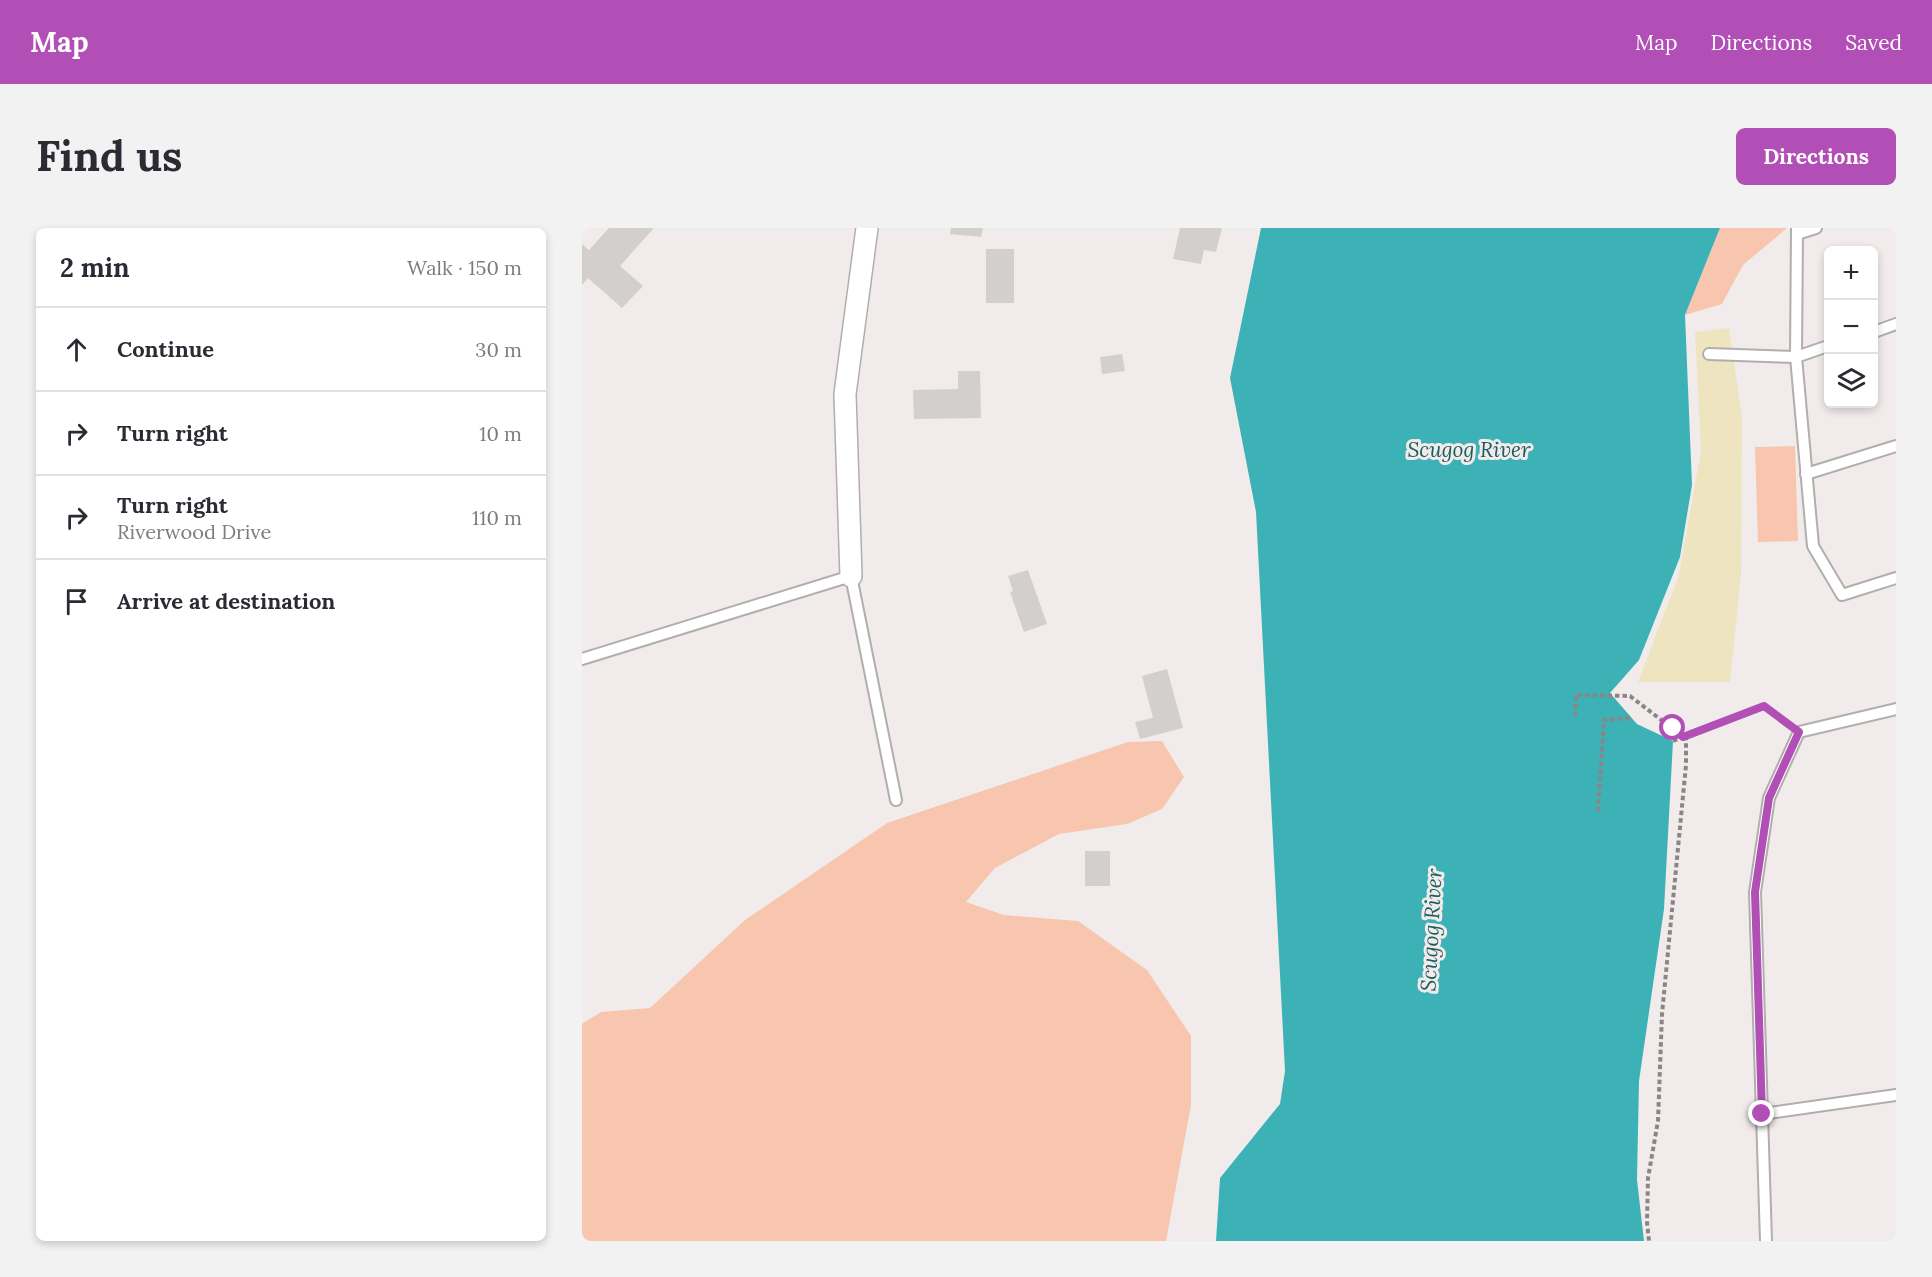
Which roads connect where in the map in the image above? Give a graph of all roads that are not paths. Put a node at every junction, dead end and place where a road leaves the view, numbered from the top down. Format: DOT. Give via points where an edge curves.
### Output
graph roads {
  1 [pos="867,228"];
  2 [pos="1816,228"];
  3 [pos="1797,231"];
  4 [pos="1896,324"];
  5 [pos="1878,331"];
  6 [pos="1824,347"];
  7 [pos="1709,354"];
  8 [pos="1796,357"];
  9 [pos="1896,446"];
  10 [pos="1806,474"];
  11 [pos="851,576"];
  12 [pos="1896,578"];
  13 [pos="582,659"];
  14 [pos="1896,709"];
  15 [pos="896,800"];
  16 [pos="1896,1095"];
  17 [pos="1762,1114"];
  18 [pos="1766,1237"];
  1 -- 11 [label="street" via="845,394"];
  2 -- 3 [label="lane"];
  3 -- 8 [label="lane"];
  4 -- 5 [label="lane"];
  6 -- 8 [label="lane"];
  7 -- 8 [label="lane"];
  8 -- 10 [label="lane"];
  9 -- 10 [label="lane"];
  10 -- 12 [label="lane" via="1813,546 1842,595"];
  11 -- 13 [label="lane"];
  11 -- 15 [label="lane"];
  14 -- 17 [label="lane" via="1799,732 1769,798 1755,892"];
  16 -- 17 [label="lane"];
  17 -- 18 [label="lane"];
}
